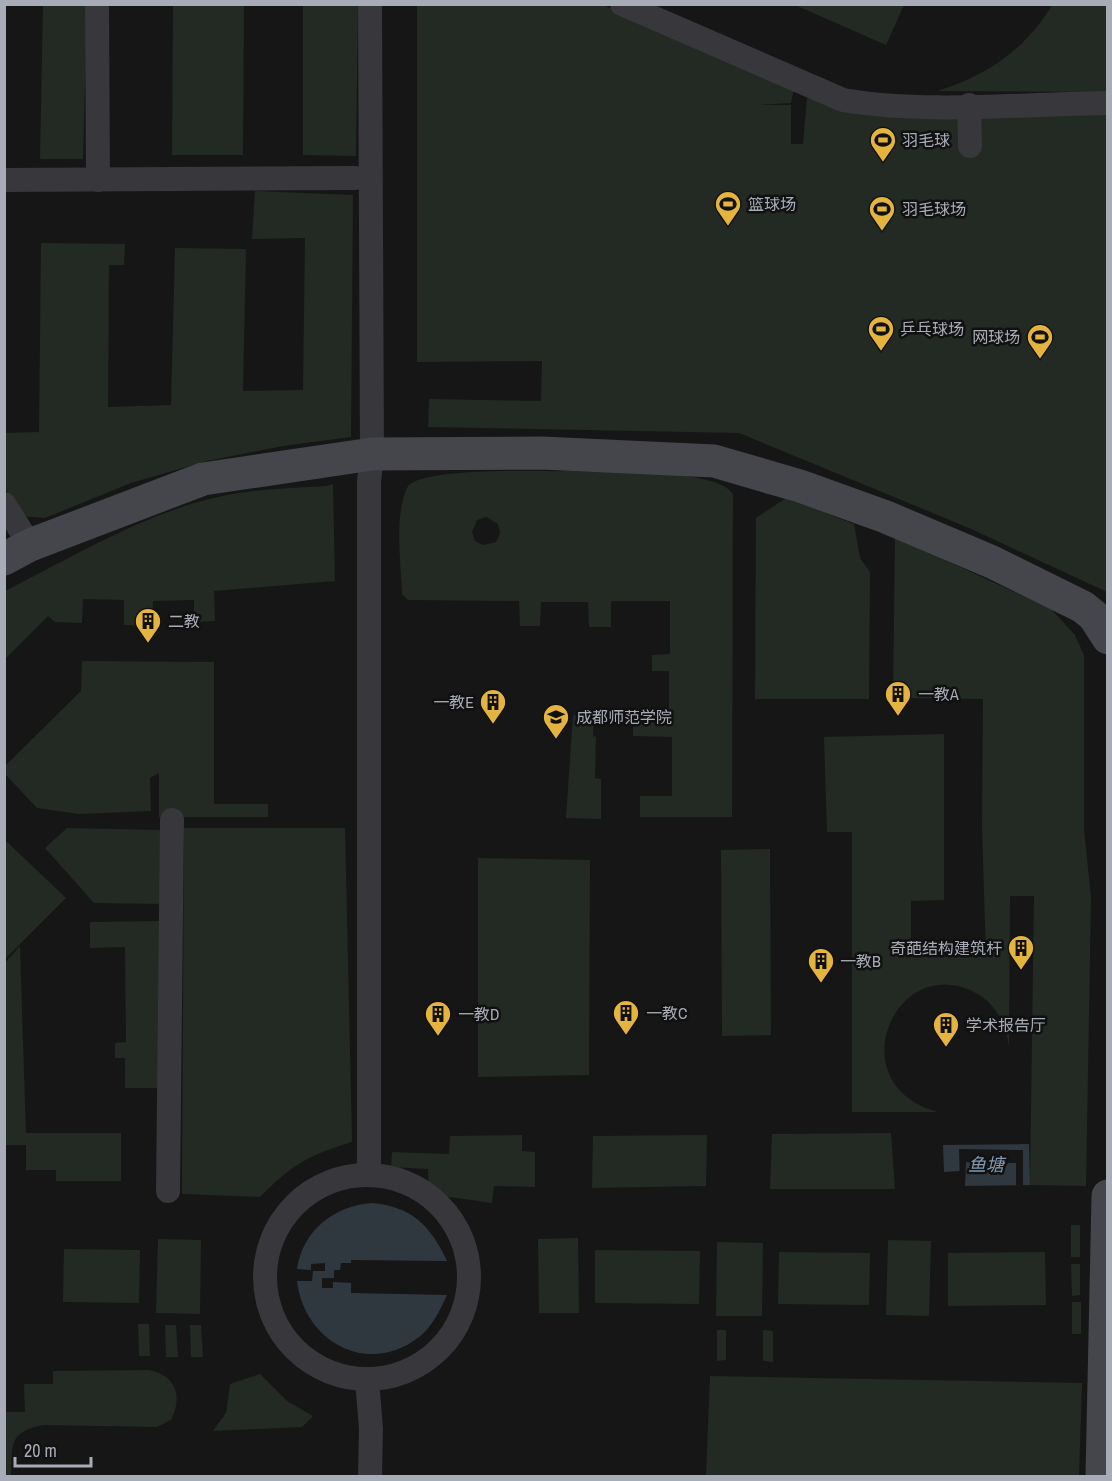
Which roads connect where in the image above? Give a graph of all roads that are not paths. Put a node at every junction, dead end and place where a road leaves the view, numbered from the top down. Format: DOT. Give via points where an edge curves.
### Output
graph roads {
  1 [pos="97,4"];
  2 [pos="370,4"];
  3 [pos="622,4"];
  4 [pos="1107,102"];
  5 [pos="969,105"];
  6 [pos="970,146"];
  7 [pos="355,178"];
  8 [pos="4,180"];
  9 [pos="98,180"];
  10 [pos="372,454"];
  11 [pos="4,504"];
  12 [pos="17,552"];
  13 [pos="1107,638"];
  14 [pos="172,820"];
  15 [pos="369,1174"];
  16 [pos="168,1191"];
  17 [pos="1107,1196"];
  18 [pos="368,1379"];
  19 [pos="1106,1379"];
  20 [pos="370,1476"];
  21 [pos="1102,1476"];
  1 -- 9 [label="street"];
  2 -- 10 [label="street"];
  3 -- 5 [label="street" via="843,100 876,106"];
  4 -- 5 [label="street"];
  5 -- 6 [label="street"];
  7 -- 9 [label="street"];
  8 -- 9 [label="street"];
  10 -- 12 [label="street" via="203,479"];
  10 -- 13 [label="street" via="531,453 714,462 800,486 992,562 1083,607 1094,616"];
  10 -- 15 [label="street"];
  11 -- 12 [label="street"];
  14 -- 16 [label="street"];
  15 -- 18 [label="street" via="405,1181 435,1200 457,1227 468,1260 467,1295 455,1328 432,1355 402,1373"];
  15 -- 18 [label="street" via="341,1177 311,1191 287,1213 270,1241 264,1274 268,1306 283,1336 306,1359 335,1374"];
  17 -- 19 [label="street"];
  18 -- 20 [label="street"];
  19 -- 21 [label="street"];
}
